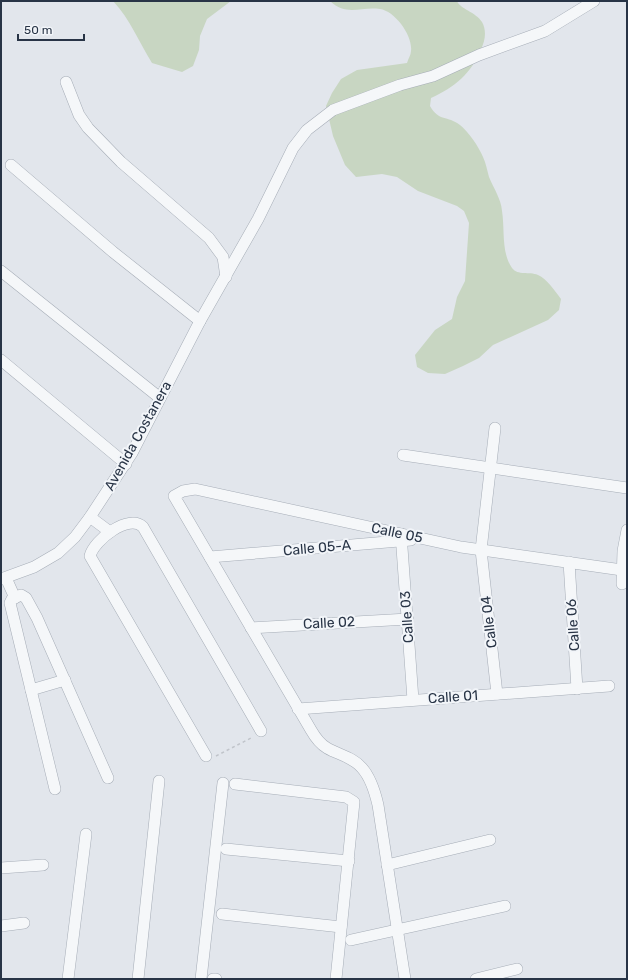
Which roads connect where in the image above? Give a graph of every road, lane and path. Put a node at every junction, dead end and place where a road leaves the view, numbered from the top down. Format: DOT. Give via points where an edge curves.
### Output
graph roads {
  1 [pos="594,1"];
  2 [pos="66,82"];
  3 [pos="11,165"];
  4 [pos="1,271"];
  5 [pos="226,276"];
  6 [pos="200,321"];
  7 [pos="1,360"];
  8 [pos="160,398"];
  9 [pos="495,428"];
  10 [pos="403,455"];
  11 [pos="126,464"];
  12 [pos="490,468"];
  13 [pos="627,488"];
  14 [pos="90,518"];
  15 [pos="627,530"];
  16 [pos="110,532"];
  17 [pos="402,537"];
  18 [pos="481,550"];
  19 [pos="210,557"];
  20 [pos="569,562"];
  21 [pos="622,570"];
  22 [pos="3,578"];
  23 [pos="622,584"];
  24 [pos="15,598"];
  25 [pos="408,619"];
  26 [pos="250,628"];
  27 [pos="65,680"];
  28 [pos="609,686"];
  29 [pos="577,689"];
  30 [pos="31,690"];
  31 [pos="497,694"];
  32 [pos="413,700"];
  33 [pos="298,709"];
  34 [pos="262,731"];
  35 [pos="206,756"];
  36 [pos="108,778"];
  37 [pos="159,781"];
  38 [pos="55,789"];
  39 [pos="86,834"];
  40 [pos="490,840"];
  41 [pos="226,849"];
  42 [pos="349,861"];
  43 [pos="43,865"];
  44 [pos="387,865"];
  45 [pos="1,868"];
  46 [pos="505,906"];
  47 [pos="222,914"];
  48 [pos="24,924"];
  49 [pos="1,926"];
  50 [pos="342,927"];
  51 [pos="397,931"];
  52 [pos="351,940"];
  53 [pos="517,969"];
  54 [pos="68,979"];
  55 [pos="138,979"];
  56 [pos="201,979"];
  57 [pos="336,979"];
  58 [pos="405,979"];
  59 [pos="476,979"];
  1 -- 5 [label="street, Avenida Costanera" via="545,31 433,76 351,103 323,116 300,137 293,148"];
  2 -- 5 [label="street" via="79,115 88,128 121,162 209,238 223,257"];
  3 -- 6 [label="street" via="113,252"];
  4 -- 8 [label="street"];
  5 -- 6 [label="street, Avenida Costanera"];
  6 -- 8 [label="street, Avenida Costanera"];
  7 -- 11 [label="street"];
  8 -- 11 [label="street, Avenida Costanera"];
  9 -- 12 [label="street, Calle 04"];
  10 -- 12 [label="street"];
  11 -- 14 [label="street, Avenida Costanera"];
  12 -- 13 [label="street"];
  12 -- 18 [label="street, Calle 04"];
  14 -- 16 [label="street"];
  14 -- 22 [label="street, Avenida Costanera" via="58,553 34,567"];
  15 -- 21 [label="street"];
  16 -- 34 [label="street" via="134,522 143,527"];
  16 -- 35 [label="street" via="96,544 90,556"];
  17 -- 18 [label="street, Calle 05"];
  17 -- 19 [label="street, Calle 05-A"];
  17 -- 19 [label="street, Calle 05" via="195,489 183,491 174,496"];
  17 -- 25 [label="street, Calle 03"];
  18 -- 20 [label="street, Calle 05"];
  18 -- 31 [label="street, Calle 04"];
  19 -- 26 [label="street"];
  20 -- 21 [label="street, Calle 05"];
  20 -- 29 [label="street, Calle 06"];
  21 -- 23 [label="street"];
  22 -- 24 [label="street"];
  24 -- 27 [label="street" via="24,596 30,604"];
  24 -- 30 [label="street" via="10,603"];
  25 -- 26 [label="street, Calle 02"];
  25 -- 32 [label="street, Calle 03"];
  26 -- 33 [label="street"];
  27 -- 30 [label="street"];
  27 -- 36 [label="street"];
  28 -- 29 [label="street, Calle 01"];
  29 -- 31 [label="street, Calle 01"];
  30 -- 38 [label="street"];
  31 -- 32 [label="street, Calle 01"];
  32 -- 33 [label="street, Calle 01"];
  33 -- 44 [label="street" via="322,744 356,762 372,783"];
  34 -- 35 [label="path" via="218,756"];
  37 -- 55 [label="street"];
  39 -- 54 [label="street"];
  40 -- 44 [label="street"];
  41 -- 42 [label="street"];
  42 -- 50 [label="street"];
  42 -- 56 [label="street" via="354,806 351,799 229,783"];
  43 -- 45 [label="street"];
  44 -- 51 [label="street"];
  46 -- 51 [label="street"];
  47 -- 50 [label="street"];
  48 -- 49 [label="street"];
  50 -- 57 [label="street"];
  51 -- 52 [label="street"];
  51 -- 58 [label="street"];
  53 -- 59 [label="street"];
}
